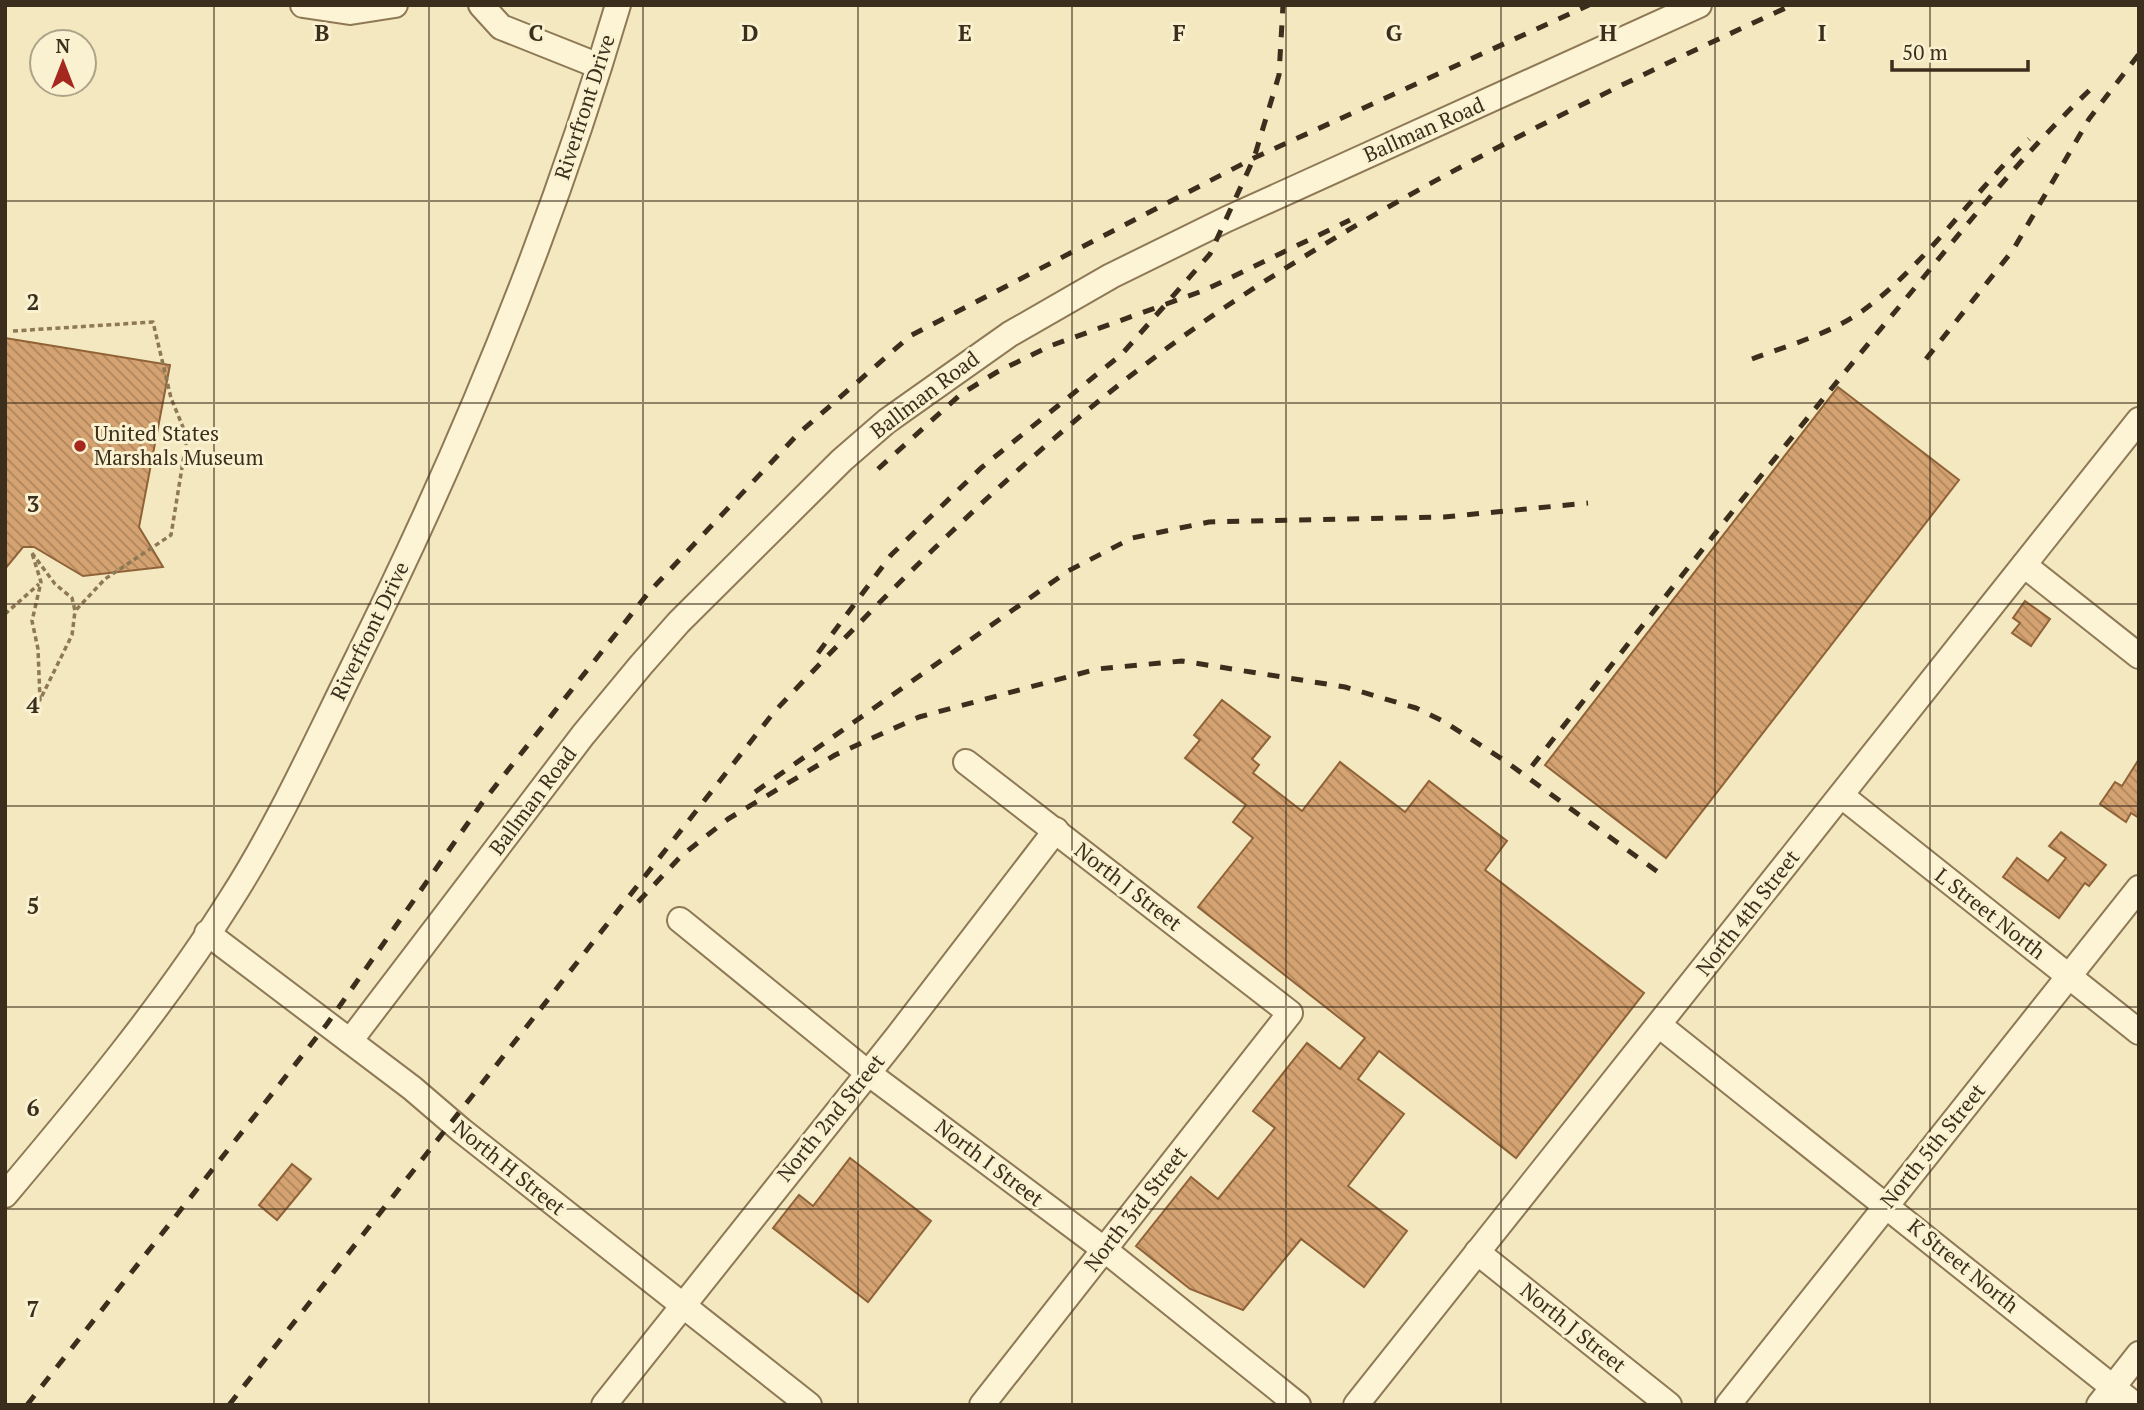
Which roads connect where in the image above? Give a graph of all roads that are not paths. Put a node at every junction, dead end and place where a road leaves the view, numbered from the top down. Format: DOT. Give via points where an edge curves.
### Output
graph roads {
  1 [pos="303,5"];
  2 [pos="395,5"];
  3 [pos="481,5"];
  4 [pos="618,5"];
  5 [pos="1699,5"];
  6 [pos="598,66"];
  7 [pos="2139,420"];
  8 [pos="2024,565"];
  9 [pos="2139,656"];
  10 [pos="966,762"];
  11 [pos="1842,796"];
  12 [pos="1056,831"];
  13 [pos="2139,888"];
  14 [pos="680,920"];
  15 [pos="207,933"];
  16 [pos="2069,976"];
  17 [pos="1290,1013"];
  18 [pos="1660,1025"];
  19 [pos="2139,1032"];
  20 [pos="350,1041"];
  21 [pos="868,1073"];
  22 [pos="5,1195"];
  23 [pos="1887,1204"];
  24 [pos="1105,1250"];
  25 [pos="1477,1252"];
  26 [pos="683,1305"];
  27 [pos="2139,1354"];
  28 [pos="2106,1396"];
  29 [pos="604,1405"];
  30 [pos="809,1405"];
  31 [pos="982,1405"];
  32 [pos="1298,1405"];
  33 [pos="1356,1405"];
  34 [pos="1669,1405"];
  35 [pos="1727,1405"];
  36 [pos="2135,1405"];
  1 -- 2 [label="street" via="350,12"];
  3 -- 6 [label="street" via="500,27"];
  4 -- 6 [label="street, Riverfront Drive"];
  5 -- 20 [label="street, Ballman Road" via="1111,276 1010,334 887,421 679,622 583,735"];
  6 -- 15 [label="street, Riverfront Drive" via="540,242 446,472 316,742 232,897"];
  7 -- 8 [label="street, North 4th Street"];
  8 -- 9 [label="street"];
  8 -- 11 [label="street, North 4th Street"];
  10 -- 12 [label="street, North J Street"];
  11 -- 16 [label="street, L Street North"];
  11 -- 18 [label="street, North 4th Street"];
  12 -- 17 [label="street, North J Street"];
  12 -- 21 [label="street, North 2nd Street"];
  13 -- 16 [label="street, North 5th Street"];
  14 -- 21 [label="street, North I Street"];
  15 -- 20 [label="street, North H Street"];
  15 -- 22 [label="street, Riverfront Drive" via="162,999"];
  16 -- 19 [label="street, L Street North"];
  16 -- 23 [label="street, North 5th Street"];
  17 -- 24 [label="street, North 3rd Street"];
  18 -- 23 [label="street, K Street North"];
  18 -- 25 [label="street, North 4th Street"];
  20 -- 26 [label="street, North H Street"];
  21 -- 24 [label="street, North I Street"];
  21 -- 26 [label="street, North 2nd Street"];
  23 -- 28 [label="street, K Street North"];
  23 -- 35 [label="street, North 5th Street"];
  24 -- 31 [label="street, North 3rd Street"];
  24 -- 32 [label="street, North I Street"];
  25 -- 33 [label="street, North 4th Street"];
  25 -- 34 [label="street, North J Street"];
  26 -- 29 [label="street, North 2nd Street"];
  26 -- 30 [label="street, North H Street"];
  27 -- 28 [label="street"];
  28 -- 36 [label="street, K Street North"];
}
